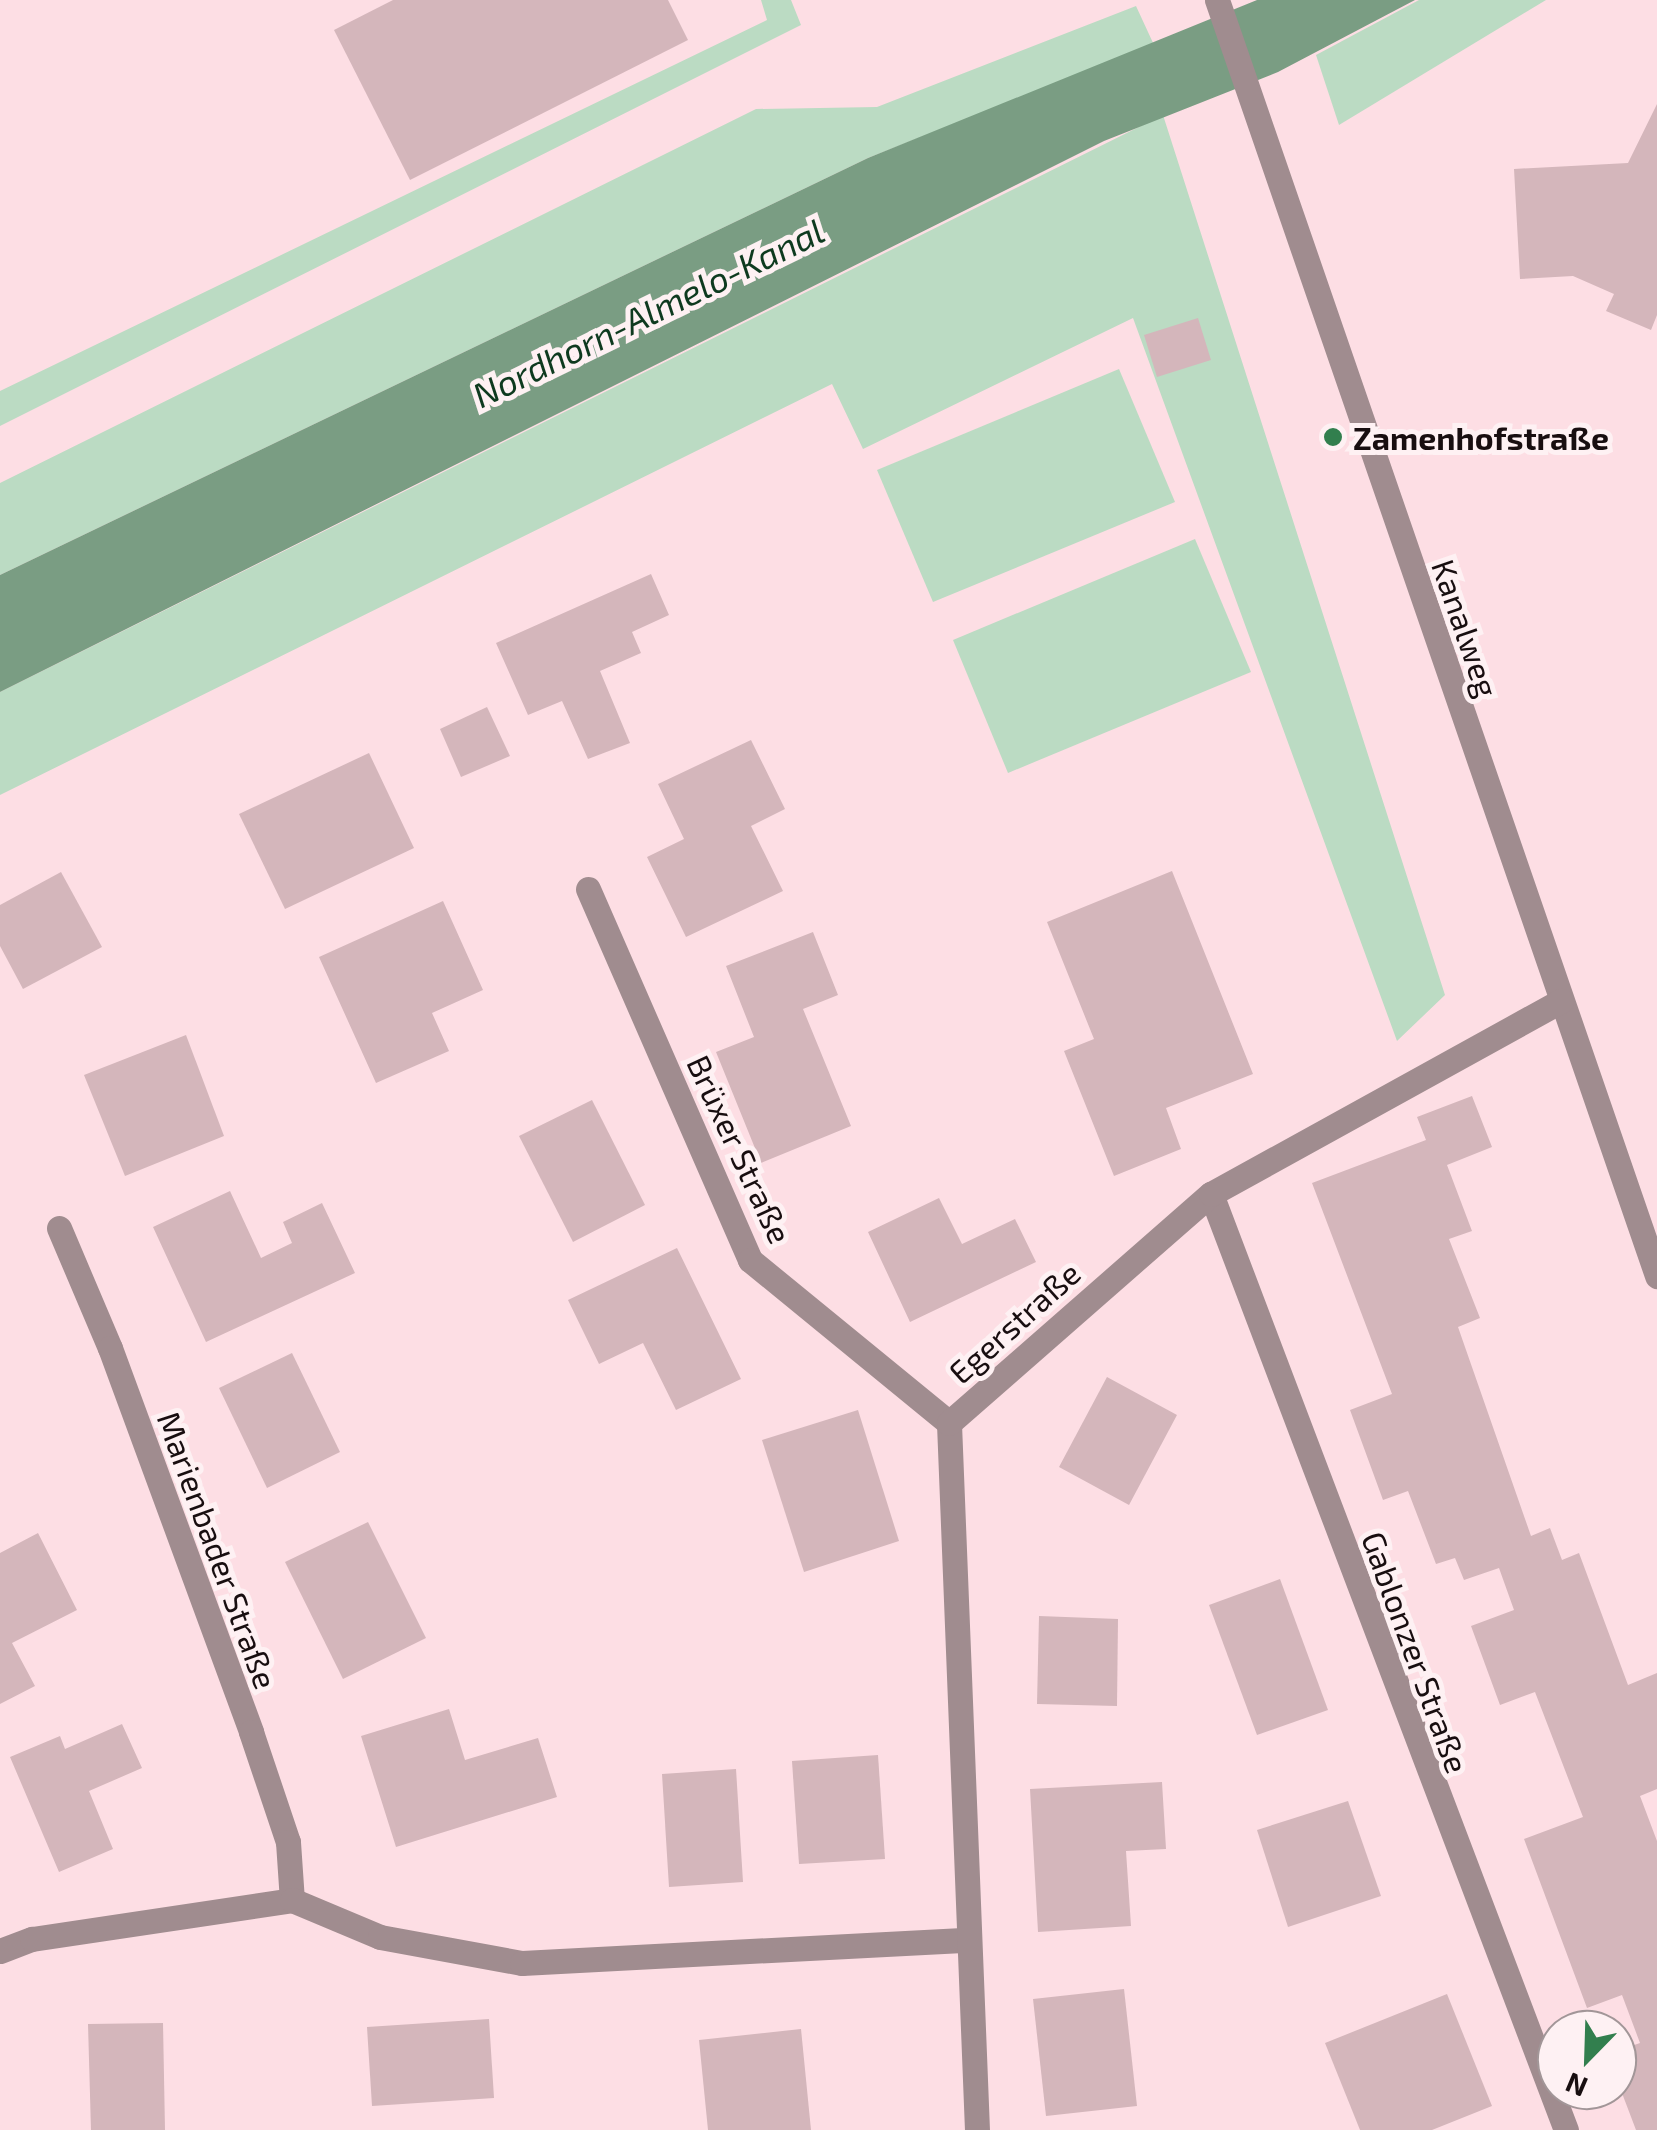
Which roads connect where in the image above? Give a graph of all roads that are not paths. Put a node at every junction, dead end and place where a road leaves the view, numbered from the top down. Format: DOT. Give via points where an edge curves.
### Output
graph roads {
  1 [pos="1217,0"];
  2 [pos="588,889"];
  3 [pos="1562,1001"];
  4 [pos="1211,1194"];
  5 [pos="59,1228"];
  6 [pos="1657,1276"];
  7 [pos="950,1423"];
  8 [pos="292,1900"];
  9 [pos="967,1940"];
  10 [pos="0,1951"];
  11 [pos="977,2130"];
  12 [pos="1566,2130"];
  1 -- 3 [label="street, Kanalweg"];
  2 -- 7 [label="street, Brüxer Straße" via="750,1260"];
  3 -- 4 [label="street, Egerstraße"];
  3 -- 6 [label="street, Kanalweg"];
  4 -- 7 [label="street, Egerstraße"];
  4 -- 12 [label="street, Gablonzer Straße"];
  5 -- 8 [label="street, Marienbader Straße" via="251,1732 288,1842"];
  7 -- 9 [label="street, Egerstraße"];
  8 -- 9 [label="street" via="380,1936 522,1962"];
  8 -- 10 [label="street" via="32,1939"];
  9 -- 11 [label="street, Egerstraße"];
}
